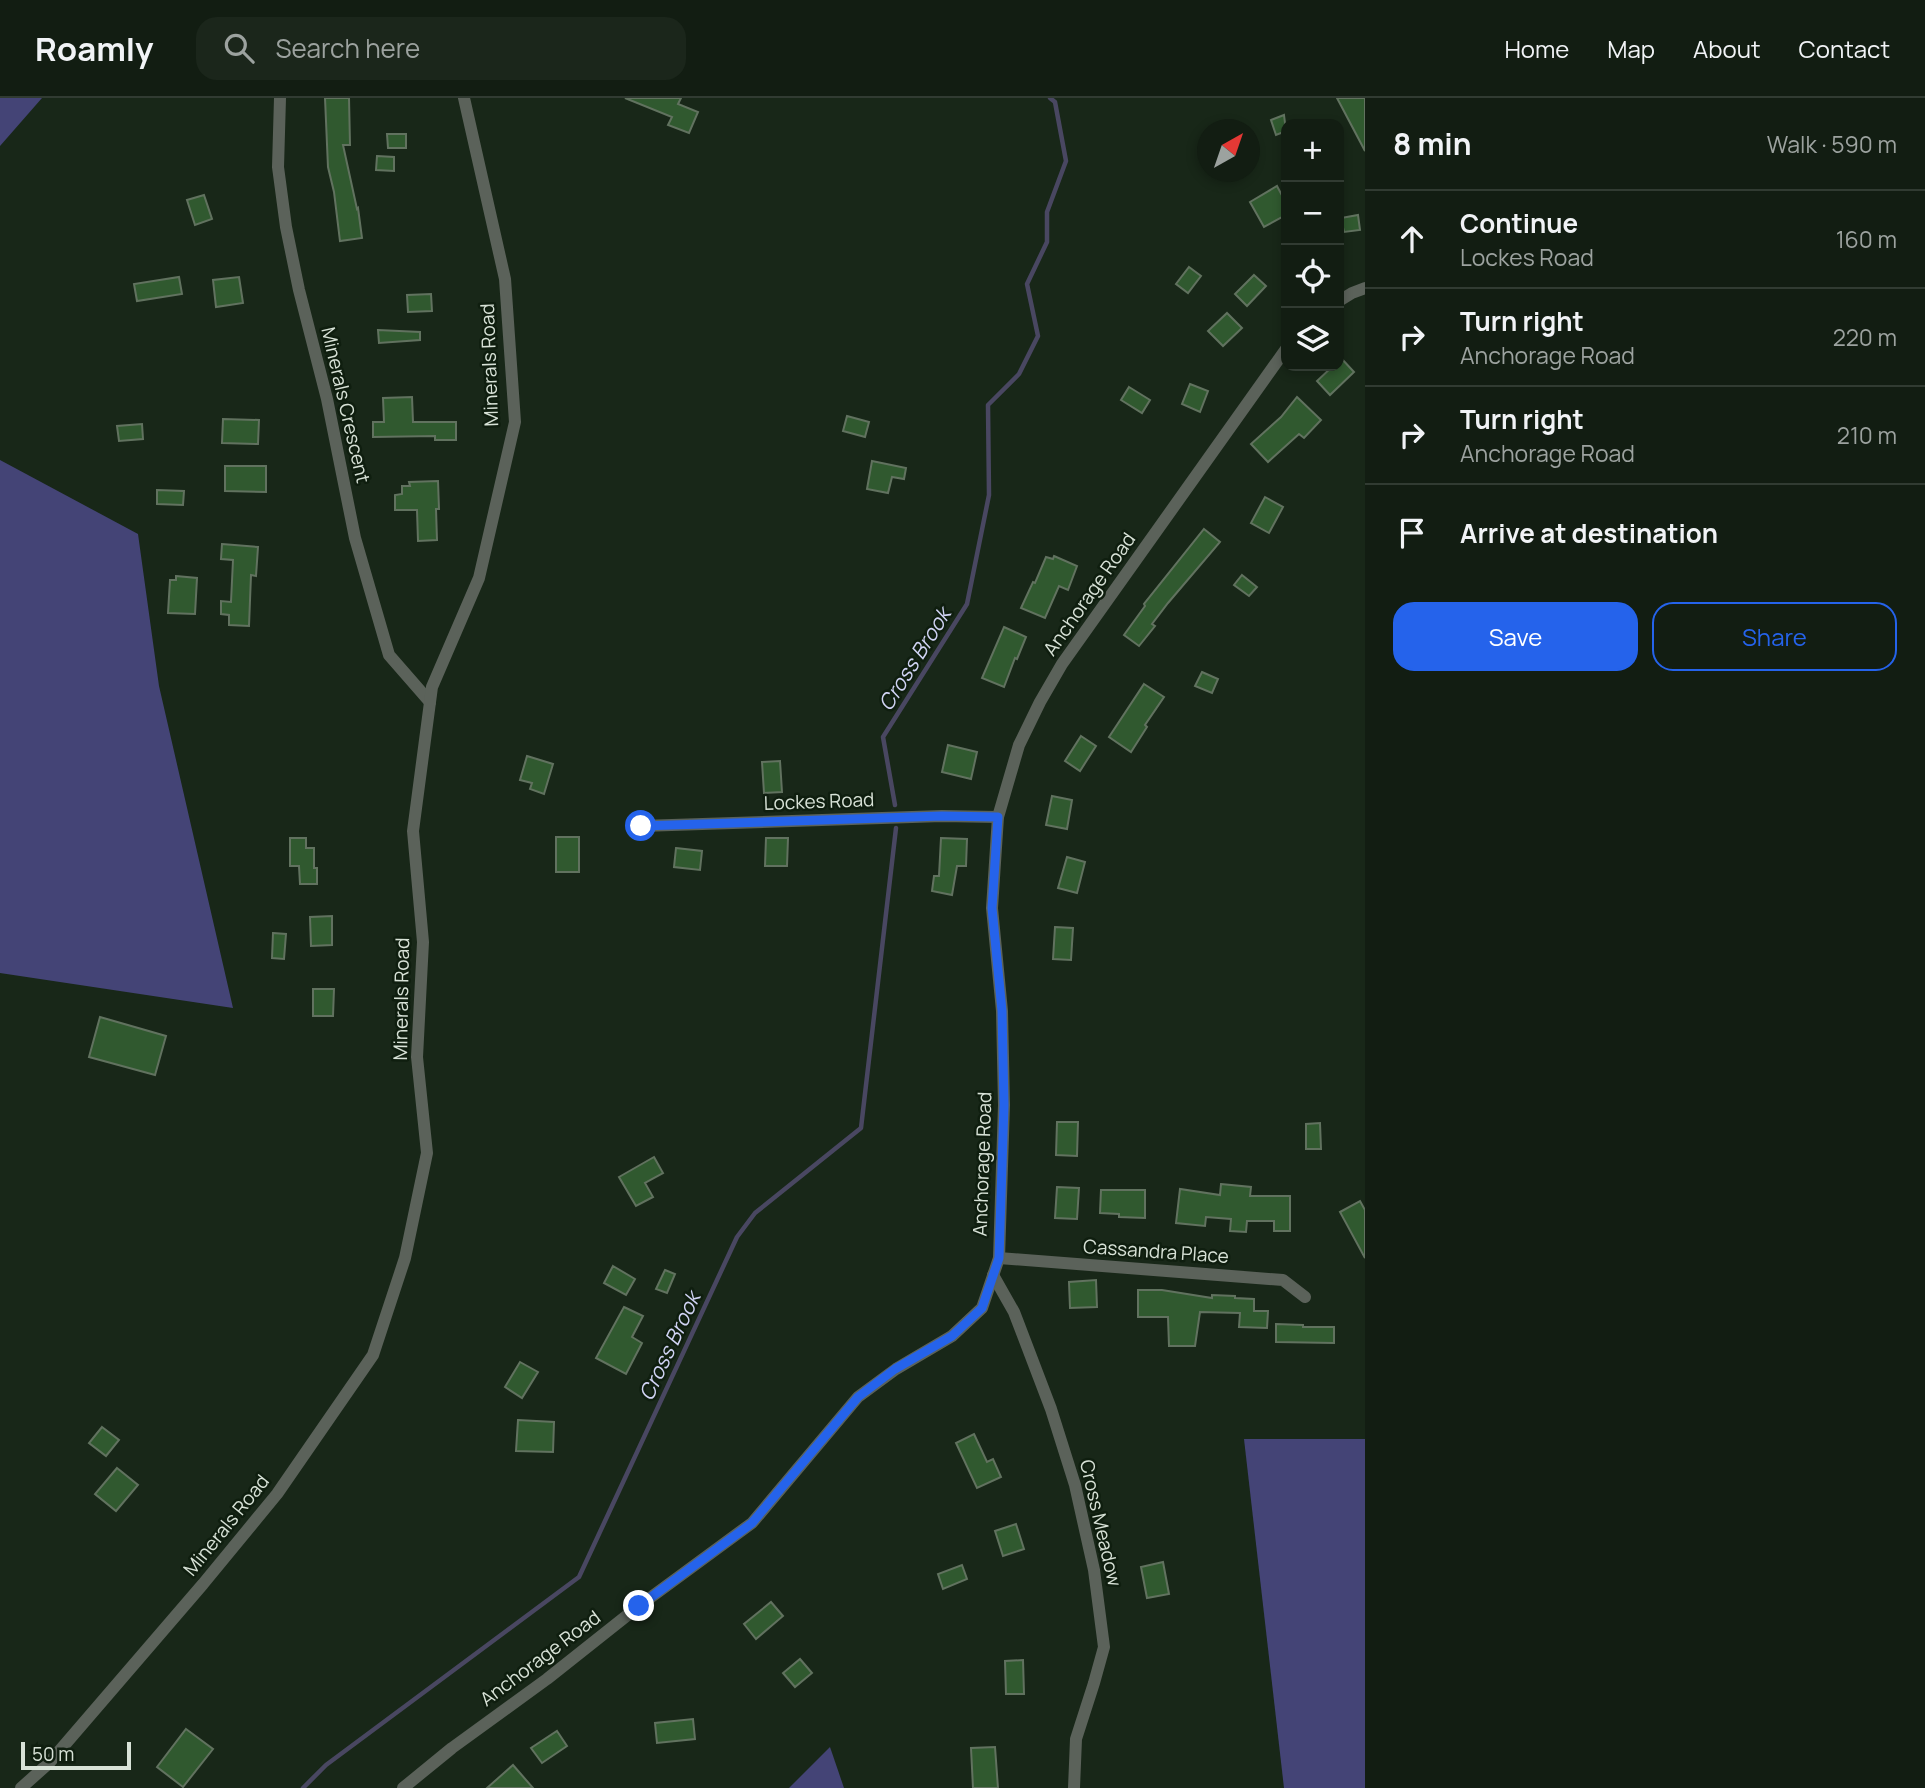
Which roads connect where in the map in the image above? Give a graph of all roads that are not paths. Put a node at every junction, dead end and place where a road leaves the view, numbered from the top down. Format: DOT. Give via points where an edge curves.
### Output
graph roads {
  1 [pos="280,98"];
  2 [pos="464,98"];
  3 [pos="1365,288"];
  4 [pos="1344,298"];
  5 [pos="1281,355"];
  6 [pos="430,702"];
  7 [pos="998,817"];
  8 [pos="641,826"];
  9 [pos="999,1258"];
  10 [pos="993,1275"];
  11 [pos="1305,1297"];
  12 [pos="21,1788"];
  13 [pos="403,1788"];
  14 [pos="1074,1788"];
  1 -- 6 [label="street, Minerals Crescent" via="278,167 286,226 355,538 389,655"];
  2 -- 6 [label="street, Minerals Road" via="505,279 514,422 479,578 432,687"];
  3 -- 4 [label="street"];
  5 -- 7 [label="street, Anchorage Road" via="1062,664 1019,745"];
  6 -- 12 [label="street, Minerals Road" via="413,831 423,942 417,1057 427,1153 405,1258 373,1355 277,1494 49,1763"];
  7 -- 8 [label="street, Lockes Road"];
  7 -- 9 [label="street, Anchorage Road" via="992,908 1003,1051"];
  9 -- 10 [label="street, Anchorage Road"];
  9 -- 11 [label="street, Cassandra Place" via="1283,1280"];
  10 -- 13 [label="street, Anchorage Road" via="982,1308 952,1336 858,1397 752,1523"];
  10 -- 14 [label="street, Cross Meadow" via="1014,1312 1051,1409 1075,1485 1094,1570 1104,1647 1076,1739"];
}
